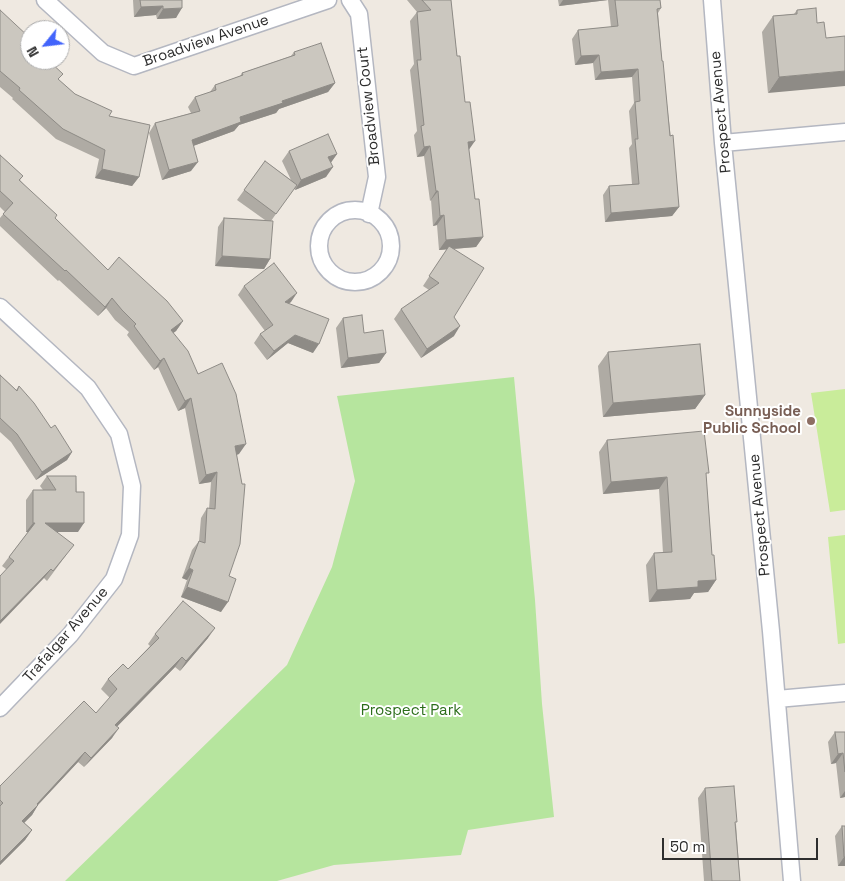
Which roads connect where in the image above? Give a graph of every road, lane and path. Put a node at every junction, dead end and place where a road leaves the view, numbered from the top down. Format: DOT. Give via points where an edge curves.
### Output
graph roads {
  1 [pos="45,0"];
  2 [pos="328,0"];
  3 [pos="350,0"];
  4 [pos="712,0"];
  5 [pos="845,132"];
  6 [pos="723,143"];
  7 [pos="369,214"];
  8 [pos="0,307"];
  9 [pos="845,693"];
  10 [pos="777,699"];
  11 [pos="0,708"];
  12 [pos="792,881"];
  1 -- 2 [label="street, Broadview Avenue" via="103,53 134,66"];
  3 -- 7 [label="street, Broadview Court" via="359,14 377,177"];
  4 -- 6 [label="street, Prospect Avenue"];
  5 -- 6 [label="street"];
  6 -- 10 [label="street, Prospect Avenue"];
  7 -- 7 [label="street" via="353,210 341,214 323,230 319,249 322,261 339,278 350,282 368,280 378,274 389,259 389,234 384,225"];
  8 -- 11 [label="street, Trafalgar Avenue" via="88,388 119,434 132,486 130,534 114,579 70,635"];
  9 -- 10 [label="street"];
  10 -- 12 [label="street, Prospect Avenue"];
}
